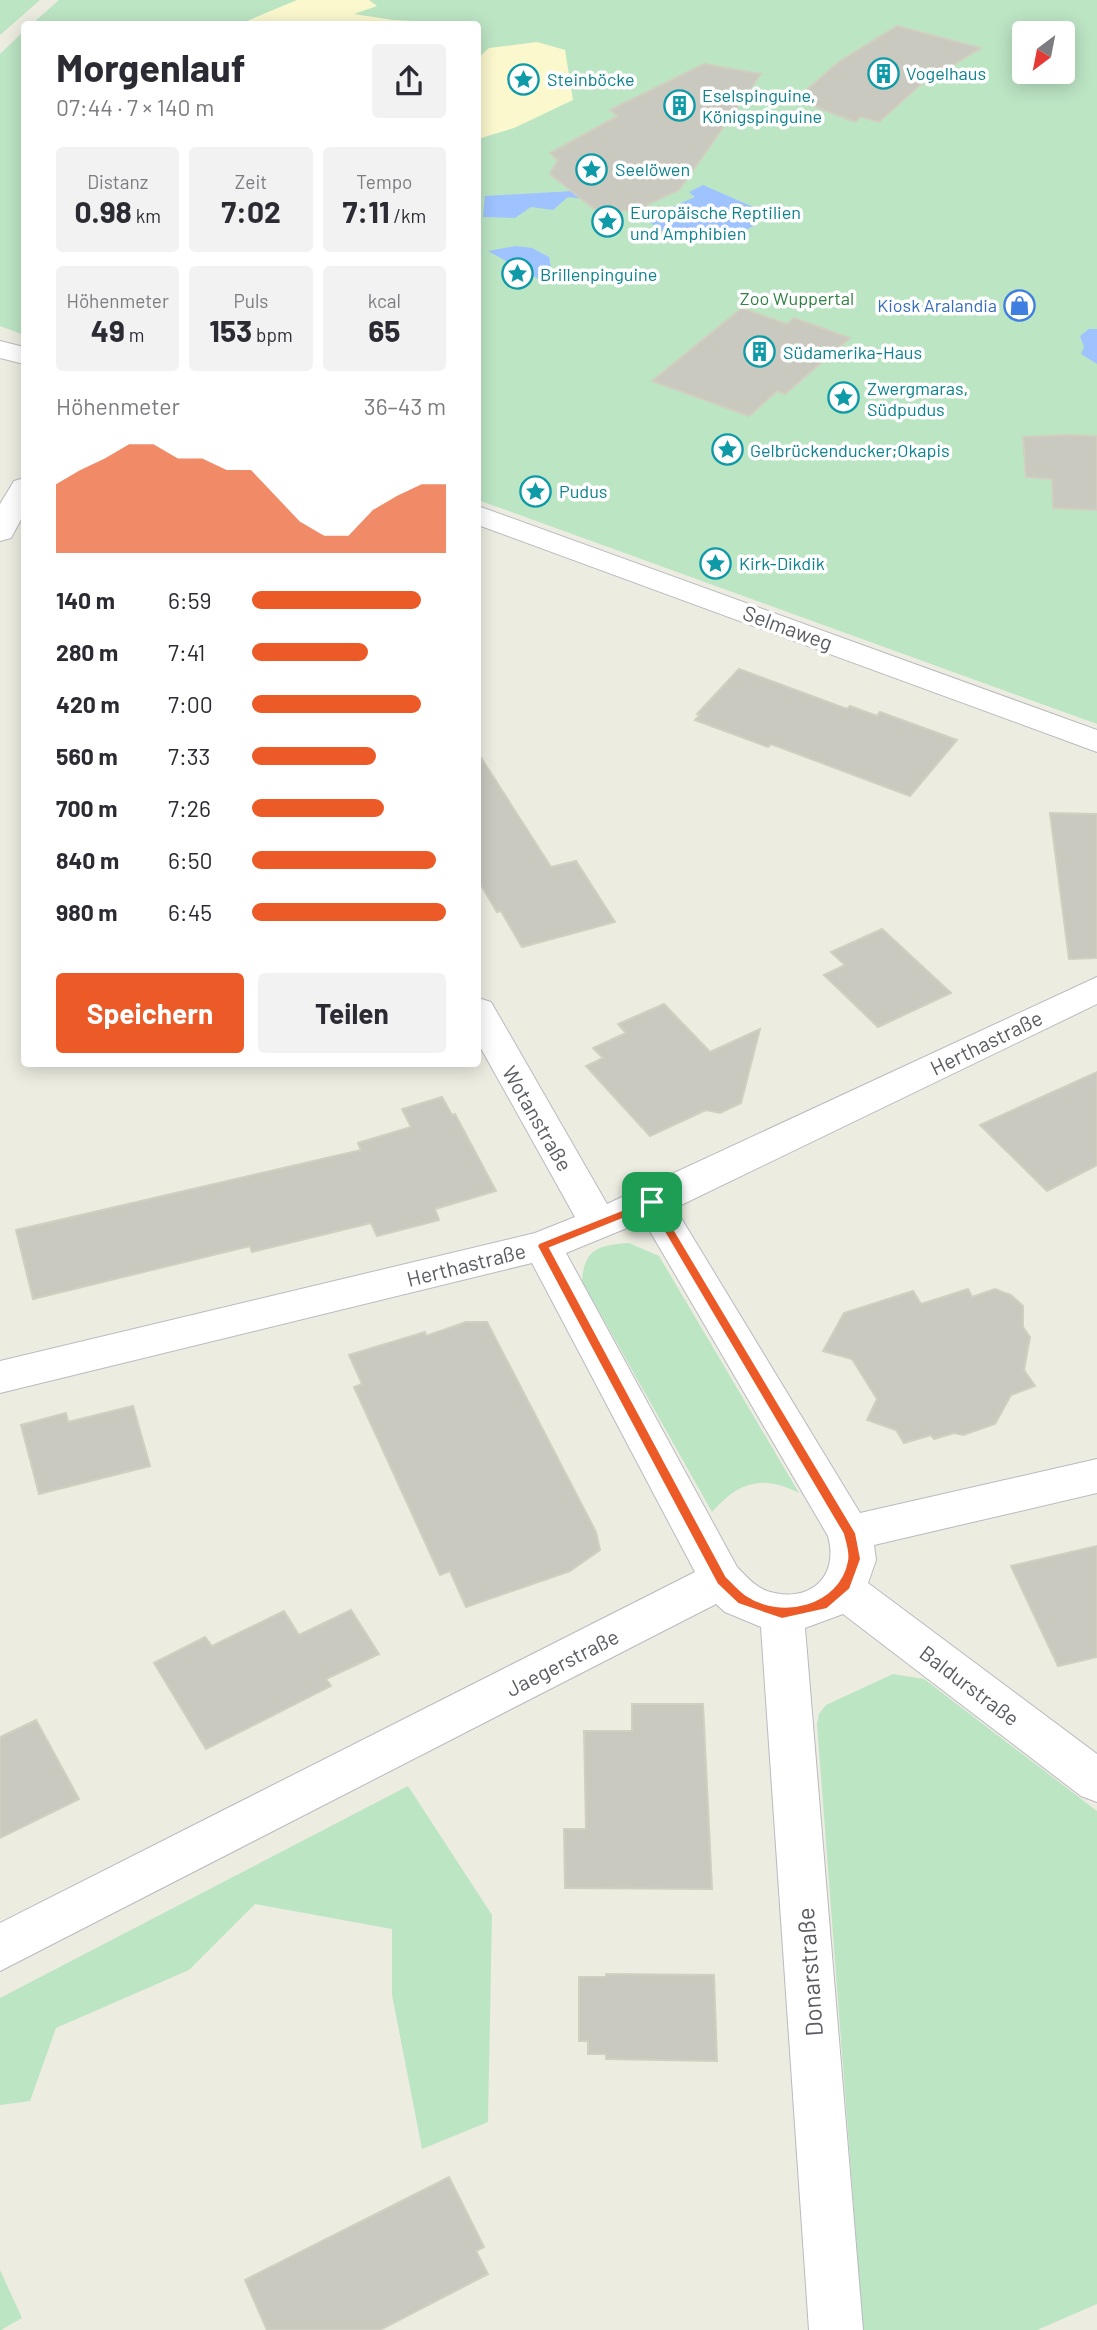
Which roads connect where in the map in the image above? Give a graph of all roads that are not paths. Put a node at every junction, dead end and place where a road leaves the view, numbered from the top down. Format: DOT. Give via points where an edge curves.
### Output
graph roads {
  1 [pos="0,349"];
  2 [pos="21,355"];
  3 [pos="21,493"];
  4 [pos="481,516"];
  5 [pos="0,532"];
  6 [pos="1097,742"];
  7 [pos="1097,989"];
  8 [pos="481,1017"];
  9 [pos="652,1202"];
  10 [pos="598,1224"];
  11 [pos="543,1246"];
  12 [pos="0,1377"];
  13 [pos="1097,1476"];
  14 [pos="849,1533"];
  15 [pos="721,1580"];
  16 [pos="843,1589"];
  17 [pos="782,1613"];
  18 [pos="1097,1781"];
  19 [pos="0,1948"];
  20 [pos="836,2330"];
  1 -- 2 [label="street"];
  3 -- 5 [label="street"];
  4 -- 6 [label="street, Selmaweg"];
  7 -- 9 [label="street, Herthastraße"];
  8 -- 10 [label="street, Wotanstraße"];
  9 -- 10 [label="street, Herthastraße"];
  9 -- 14 [label="street"];
  10 -- 11 [label="street, Herthastraße"];
  11 -- 12 [label="street, Herthastraße"];
  11 -- 15 [label="street"];
  13 -- 14 [label="street"];
  14 -- 16 [label="street" via="854,1559"];
  15 -- 17 [label="street" via="743,1600"];
  15 -- 19 [label="street, Jaegerstraße"];
  16 -- 17 [label="street" via="822,1605"];
  16 -- 18 [label="street, Baldurstraße"];
  17 -- 20 [label="street, Donarstraße"];
}
